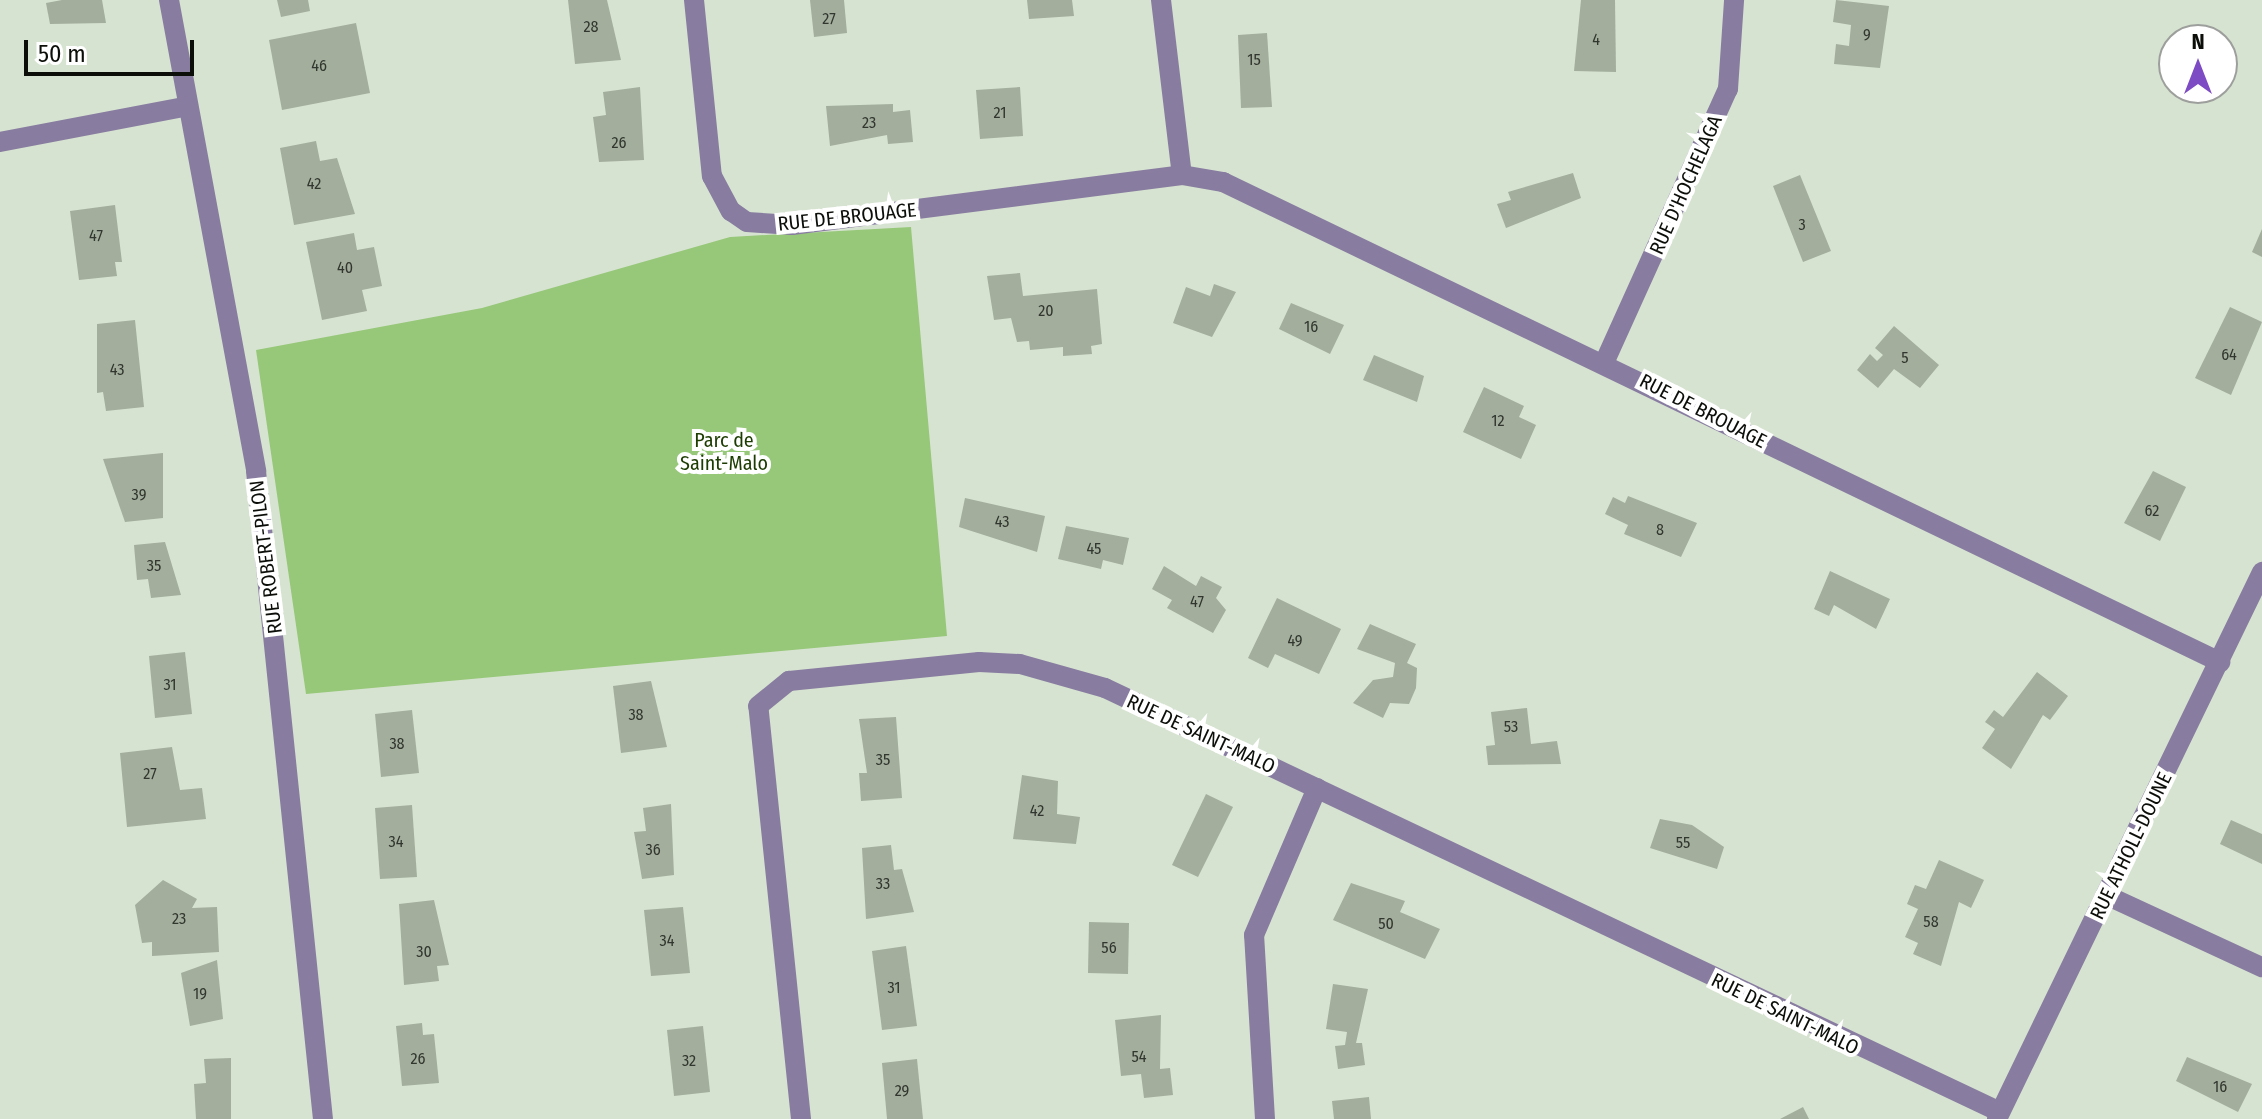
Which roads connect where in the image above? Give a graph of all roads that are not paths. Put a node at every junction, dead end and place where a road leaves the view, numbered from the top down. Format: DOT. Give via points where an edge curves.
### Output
graph roads {
  1 [pos="169,0"];
  2 [pos="694,0"];
  3 [pos="1161,0"];
  4 [pos="1734,0"];
  5 [pos="188,106"];
  6 [pos="0,142"];
  7 [pos="1182,175"];
  8 [pos="1605,361"];
  9 [pos="2262,572"];
  10 [pos="2220,662"];
  11 [pos="1317,788"];
  12 [pos="2108,896"];
  13 [pos="2262,967"];
  14 [pos="1998,1115"];
  15 [pos="323,1119"];
  16 [pos="801,1119"];
  17 [pos="1265,1119"];
  1 -- 5 [label="street, RUE ROBERT-PILON"];
  2 -- 7 [label="street, RUE DE BROUAGE" via="712,176 731,211 747,222 792,225"];
  3 -- 7 [label="street"];
  4 -- 8 [label="street, RUE D'HOCHELAGA" via="1728,89"];
  5 -- 6 [label="street"];
  5 -- 15 [label="street, RUE ROBERT-PILON" via="256,471"];
  7 -- 8 [label="street, RUE DE BROUAGE" via="1223,182 1299,214"];
  8 -- 10 [label="street, RUE DE BROUAGE"];
  9 -- 10 [label="street, RUE ATHOLL-DOUNE"];
  10 -- 12 [label="street, RUE ATHOLL-DOUNE"];
  11 -- 14 [label="street, RUE DE SAINT-MALO"];
  11 -- 16 [label="street, RUE DE SAINT-MALO" via="1105,688 1020,664 809,678 769,690 757,729"];
  11 -- 17 [label="street" via="1254,935"];
  12 -- 13 [label="street"];
  12 -- 14 [label="street, RUE ATHOLL-DOUNE"];
}
